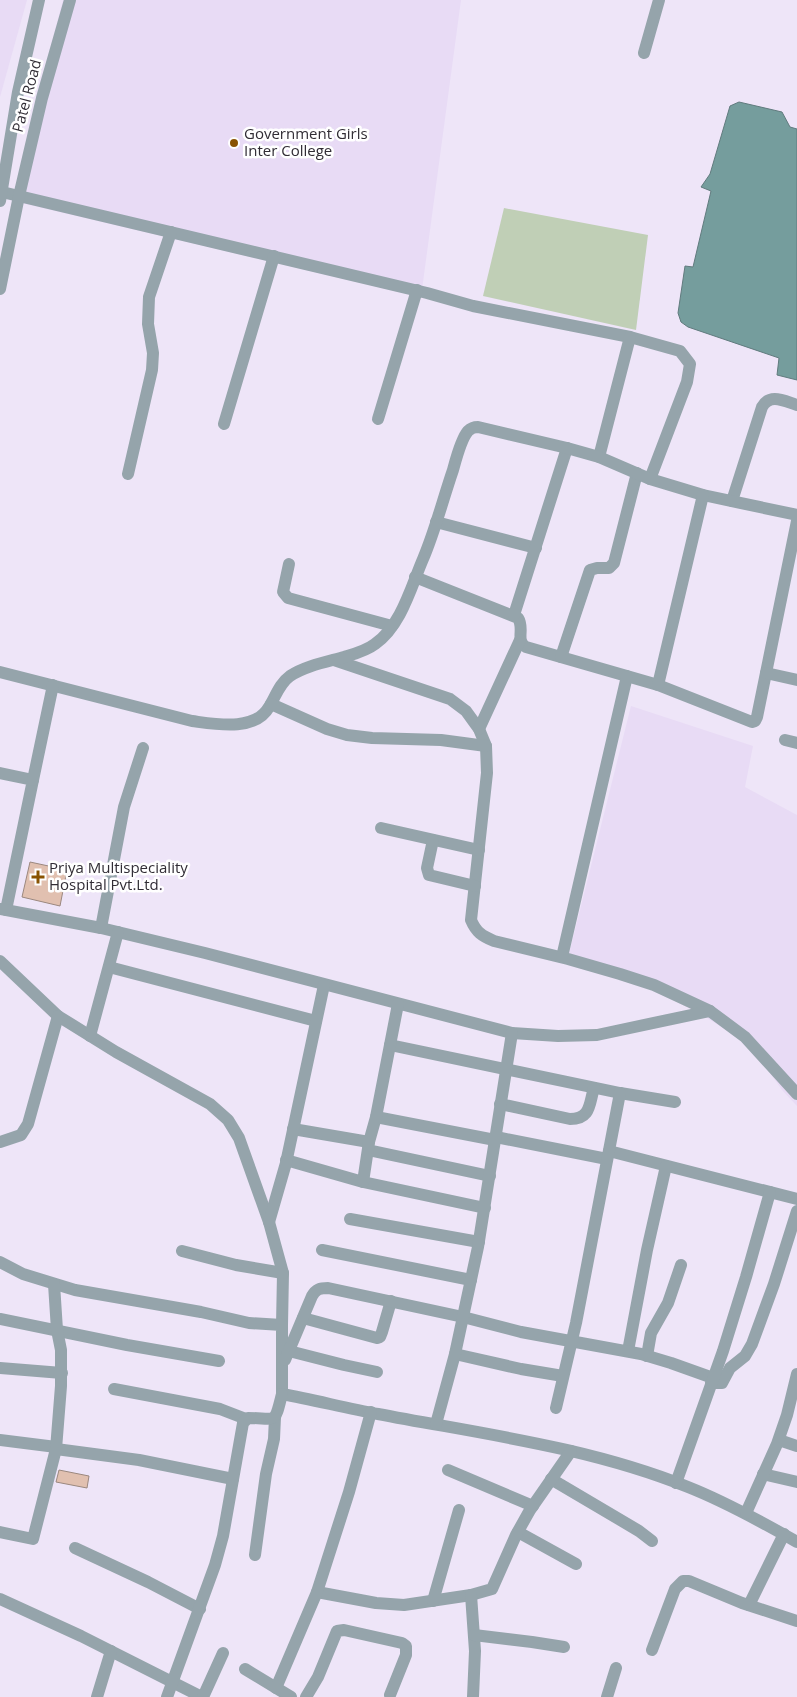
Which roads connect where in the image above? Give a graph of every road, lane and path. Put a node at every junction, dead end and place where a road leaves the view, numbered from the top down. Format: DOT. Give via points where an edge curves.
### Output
graph roads {
  1 [pos="38,0"];
  2 [pos="70,0"];
  3 [pos="659,0"];
  4 [pos="644,53"];
  5 [pos="1,196"];
  6 [pos="19,196"];
  7 [pos="171,232"];
  8 [pos="274,256"];
  9 [pos="0,289"];
  10 [pos="417,290"];
  11 [pos="630,337"];
  12 [pos="797,404"];
  13 [pos="378,419"];
  14 [pos="224,424"];
  15 [pos="567,448"];
  16 [pos="599,457"];
  17 [pos="637,473"];
  18 [pos="128,474"];
  19 [pos="650,479"];
  20 [pos="703,495"];
  21 [pos="732,500"];
  22 [pos="797,515"];
  23 [pos="797,521"];
  24 [pos="436,522"];
  25 [pos="536,548"];
  26 [pos="289,564"];
  27 [pos="415,577"];
  28 [pos="514,615"];
  29 [pos="392,626"];
  30 [pos="520,640"];
  31 [pos="561,657"];
  32 [pos="334,660"];
  33 [pos="0,672"];
  34 [pos="766,673"];
  35 [pos="627,676"];
  36 [pos="797,680"];
  37 [pos="53,685"];
  38 [pos="658,685"];
  39 [pos="271,704"];
  40 [pos="479,729"];
  41 [pos="486,746"];
  42 [pos="143,748"];
  43 [pos="0,773"];
  44 [pos="33,780"];
  45 [pos="381,828"];
  46 [pos="433,840"];
  47 [pos="479,850"];
  48 [pos="475,886"];
  49 [pos="3,910"];
  50 [pos="101,928"];
  51 [pos="118,932"];
  52 [pos="562,957"];
  53 [pos="0,961"];
  54 [pos="109,966"];
  55 [pos="324,985"];
  56 [pos="398,1004"];
  57 [pos="710,1011"];
  58 [pos="58,1016"];
  59 [pos="316,1021"];
  60 [pos="512,1033"];
  61 [pos="90,1036"];
  62 [pos="390,1045"];
  63 [pos="506,1070"];
  64 [pos="594,1088"];
  65 [pos="620,1093"];
  66 [pos="797,1094"];
  67 [pos="675,1102"];
  68 [pos="500,1104"];
  69 [pos="376,1118"];
  70 [pos="293,1129"];
  71 [pos="495,1138"];
  72 [pos="0,1142"];
  73 [pos="368,1146"];
  74 [pos="608,1155"];
  75 [pos="286,1160"];
  76 [pos="666,1166"];
  77 [pos="490,1176"];
  78 [pos="363,1182"];
  79 [pos="770,1192"];
  80 [pos="797,1199"];
  81 [pos="484,1208"];
  82 [pos="797,1211"];
  83 [pos="350,1218"];
  84 [pos="269,1222"];
  85 [pos="479,1242"];
  86 [pos="182,1250"];
  87 [pos="322,1250"];
  88 [pos="0,1262"];
  89 [pos="681,1265"];
  90 [pos="283,1273"];
  91 [pos="471,1280"];
  92 [pos="54,1284"];
  93 [pos="390,1301"];
  94 [pos="463,1317"];
  95 [pos="302,1318"];
  96 [pos="0,1319"];
  97 [pos="282,1325"];
  98 [pos="56,1330"];
  99 [pos="572,1341"];
  100 [pos="288,1351"];
  101 [pos="628,1351"];
  102 [pos="454,1354"];
  103 [pos="647,1356"];
  104 [pos="219,1361"];
  105 [pos="282,1367"];
  106 [pos="0,1368"];
  107 [pos="377,1372"];
  108 [pos="62,1373"];
  109 [pos="797,1374"];
  110 [pos="563,1376"];
  111 [pos="712,1381"];
  112 [pos="114,1389"];
  113 [pos="282,1394"];
  114 [pos="556,1408"];
  115 [pos="371,1412"];
  116 [pos="275,1417"];
  117 [pos="246,1419"];
  118 [pos="436,1424"];
  119 [pos="0,1440"];
  120 [pos="779,1440"];
  121 [pos="797,1446"];
  122 [pos="56,1448"];
  123 [pos="571,1450"];
  124 [pos="448,1470"];
  125 [pos="764,1474"];
  126 [pos="233,1479"];
  127 [pos="551,1479"];
  128 [pos="797,1482"];
  129 [pos="676,1483"];
  130 [pos="533,1506"];
  131 [pos="459,1510"];
  132 [pos="746,1514"];
  133 [pos="0,1532"];
  134 [pos="518,1532"];
  135 [pos="784,1534"];
  136 [pos="652,1541"];
  137 [pos="797,1542"];
  138 [pos="75,1548"];
  139 [pos="255,1555"];
  140 [pos="576,1564"];
  141 [pos="317,1592"];
  142 [pos="471,1595"];
  143 [pos="0,1600"];
  144 [pos="434,1601"];
  145 [pos="749,1605"];
  146 [pos="200,1609"];
  147 [pos="797,1621"];
  148 [pos="474,1635"];
  149 [pos="564,1647"];
  150 [pos="652,1650"];
  151 [pos="111,1652"];
  152 [pos="223,1653"];
  153 [pos="616,1668"];
  154 [pos="245,1669"];
  155 [pos="173,1683"];
  156 [pos="276,1688"];
  157 [pos="390,1695"];
  158 [pos="97,1697"];
  159 [pos="167,1697"];
  160 [pos="203,1697"];
  161 [pos="291,1697"];
  162 [pos="306,1697"];
  163 [pos="473,1697"];
  164 [pos="607,1697"];
  1 -- 5 [label="street, Patel Road" via="18,92"];
  2 -- 6 [label="street, Patel Road"];
  3 -- 4 [label="street"];
  5 -- 6 [label="street"];
  6 -- 7 [label="street"];
  6 -- 9 [label="street, Patel Road"];
  7 -- 8 [label="street"];
  7 -- 18 [label="street" via="149,297 152,370"];
  8 -- 10 [label="street"];
  8 -- 14 [label="street"];
  10 -- 11 [label="street" via="473,306"];
  10 -- 13 [label="street"];
  11 -- 16 [label="street"];
  11 -- 19 [label="street" via="680,351 690,364 687,382"];
  12 -- 21 [label="street" via="777,399 766,401"];
  15 -- 16 [label="street"];
  15 -- 24 [label="street" via="488,428 472,428 467,432 457,457"];
  15 -- 25 [label="street"];
  16 -- 17 [label="street"];
  17 -- 19 [label="street"];
  17 -- 31 [label="street" via="614,563 609,568 590,570"];
  19 -- 20 [label="street"];
  20 -- 21 [label="street"];
  20 -- 38 [label="street"];
  21 -- 22 [label="street"];
  23 -- 34 [label="street"];
  24 -- 25 [label="street"];
  24 -- 27 [label="street"];
  25 -- 28 [label="street"];
  26 -- 29 [label="street" via="283,592 288,598"];
  27 -- 28 [label="street"];
  27 -- 29 [label="street"];
  28 -- 30 [label="street" via="522,626"];
  29 -- 32 [label="street" via="375,644"];
  30 -- 31 [label="street" via="526,647"];
  30 -- 40 [label="street"];
  31 -- 35 [label="street"];
  32 -- 39 [label="street" via="290,676"];
  32 -- 40 [label="street" via="450,698 466,711"];
  33 -- 37 [label="street"];
  34 -- 36 [label="street"];
  34 -- 38 [label="street" via="757,717 752,722"];
  35 -- 38 [label="street"];
  35 -- 52 [label="street"];
  37 -- 39 [label="street" via="192,722 223,725 262,717"];
  37 -- 44 [label="street"];
  39 -- 41 [label="street" via="347,735"];
  40 -- 41 [label="street"];
  41 -- 47 [label="street" via="487,773"];
  42 -- 50 [label="street" via="124,807"];
  43 -- 44 [label="street"];
  44 -- 49 [label="street"];
  45 -- 46 [label="street"];
  46 -- 47 [label="street"];
  46 -- 48 [label="street" via="426,868 429,875"];
  47 -- 48 [label="street"];
  48 -- 52 [label="street" via="471,920 475,930 494,942"];
  49 -- 50 [label="street"];
  50 -- 51 [label="street"];
  51 -- 54 [label="street"];
  51 -- 55 [label="street"];
  52 -- 57 [label="street" via="654,985"];
  53 -- 58 [label="street"];
  54 -- 59 [label="street"];
  54 -- 61 [label="street"];
  55 -- 56 [label="street"];
  55 -- 59 [label="street"];
  56 -- 60 [label="street"];
  56 -- 62 [label="street"];
  57 -- 60 [label="street" via="597,1035"];
  57 -- 66 [label="street" via="745,1037"];
  58 -- 61 [label="street"];
  58 -- 72 [label="street" via="28,1124 21,1135"];
  59 -- 70 [label="street"];
  60 -- 63 [label="street"];
  61 -- 84 [label="street" via="210,1104 228,1120 238,1138"];
  62 -- 63 [label="street"];
  62 -- 69 [label="street"];
  63 -- 64 [label="street"];
  63 -- 68 [label="street"];
  64 -- 65 [label="street"];
  64 -- 68 [label="street" via="587,1112 578,1119"];
  65 -- 67 [label="street"];
  65 -- 74 [label="street"];
  68 -- 71 [label="street"];
  69 -- 71 [label="street"];
  69 -- 73 [label="street"];
  70 -- 73 [label="street"];
  70 -- 75 [label="street"];
  71 -- 74 [label="street"];
  71 -- 77 [label="street"];
  73 -- 77 [label="street"];
  73 -- 78 [label="street"];
  74 -- 76 [label="street"];
  74 -- 99 [label="street"];
  75 -- 78 [label="street"];
  75 -- 84 [label="street"];
  76 -- 79 [label="street"];
  76 -- 101 [label="street"];
  77 -- 81 [label="street"];
  78 -- 81 [label="street"];
  79 -- 80 [label="street"];
  79 -- 111 [label="street"];
  81 -- 85 [label="street"];
  82 -- 111 [label="street" via="749,1351 730,1368 720,1384"];
  83 -- 85 [label="street"];
  84 -- 90 [label="street"];
  85 -- 91 [label="street"];
  86 -- 90 [label="street" via="236,1265"];
  87 -- 91 [label="street"];
  88 -- 92 [label="street"];
  89 -- 103 [label="street" via="668,1303 652,1333"];
  90 -- 97 [label="street"];
  91 -- 94 [label="street"];
  92 -- 97 [label="street" via="249,1324"];
  92 -- 98 [label="street"];
  93 -- 94 [label="street"];
  93 -- 95 [label="street" via="320,1288 315,1290"];
  93 -- 95 [label="street" via="382,1332 377,1338"];
  94 -- 99 [label="street"];
  94 -- 102 [label="street"];
  95 -- 100 [label="street"];
  96 -- 98 [label="street"];
  97 -- 105 [label="street"];
  98 -- 104 [label="street"];
  98 -- 108 [label="street"];
  99 -- 101 [label="street"];
  99 -- 110 [label="street"];
  100 -- 105 [label="street"];
  100 -- 107 [label="street"];
  101 -- 103 [label="street"];
  102 -- 110 [label="street"];
  102 -- 118 [label="street"];
  103 -- 111 [label="street"];
  105 -- 113 [label="street"];
  106 -- 108 [label="street"];
  108 -- 122 [label="street"];
  109 -- 120 [label="street"];
  110 -- 114 [label="street"];
  111 -- 129 [label="street"];
  112 -- 117 [label="street" via="220,1409"];
  113 -- 115 [label="street"];
  113 -- 116 [label="street"];
  115 -- 118 [label="street"];
  115 -- 141 [label="street"];
  116 -- 117 [label="street" via="269,1420"];
  116 -- 139 [label="street"];
  117 -- 126 [label="street"];
  118 -- 123 [label="street"];
  119 -- 122 [label="street"];
  120 -- 121 [label="street"];
  120 -- 125 [label="street"];
  122 -- 126 [label="street"];
  122 -- 133 [label="street" via="33,1539"];
  123 -- 127 [label="street"];
  123 -- 129 [label="street"];
  124 -- 130 [label="street"];
  125 -- 128 [label="street"];
  125 -- 132 [label="street"];
  126 -- 146 [label="street" via="223,1536"];
  127 -- 130 [label="street"];
  127 -- 136 [label="street"];
  129 -- 132 [label="street"];
  130 -- 134 [label="street"];
  131 -- 144 [label="street"];
  132 -- 135 [label="street"];
  134 -- 140 [label="street"];
  134 -- 142 [label="street" via="492,1589"];
  135 -- 137 [label="street"];
  135 -- 145 [label="street"];
  138 -- 146 [label="street"];
  141 -- 144 [label="street" via="376,1603 404,1605"];
  141 -- 156 [label="street"];
  142 -- 144 [label="street"];
  142 -- 148 [label="street"];
  143 -- 151 [label="street"];
  145 -- 147 [label="street"];
  145 -- 150 [label="street" via="683,1581 674,1589"];
  146 -- 155 [label="street"];
  148 -- 149 [label="street"];
  148 -- 163 [label="street"];
  151 -- 155 [label="street"];
  151 -- 158 [label="street"];
  152 -- 160 [label="street"];
  153 -- 164 [label="street"];
  154 -- 156 [label="street"];
  155 -- 159 [label="street"];
  155 -- 160 [label="street"];
  156 -- 161 [label="street"];
  157 -- 162 [label="street" via="406,1655 406,1646 344,1630 337,1631 334,1636"];
}
